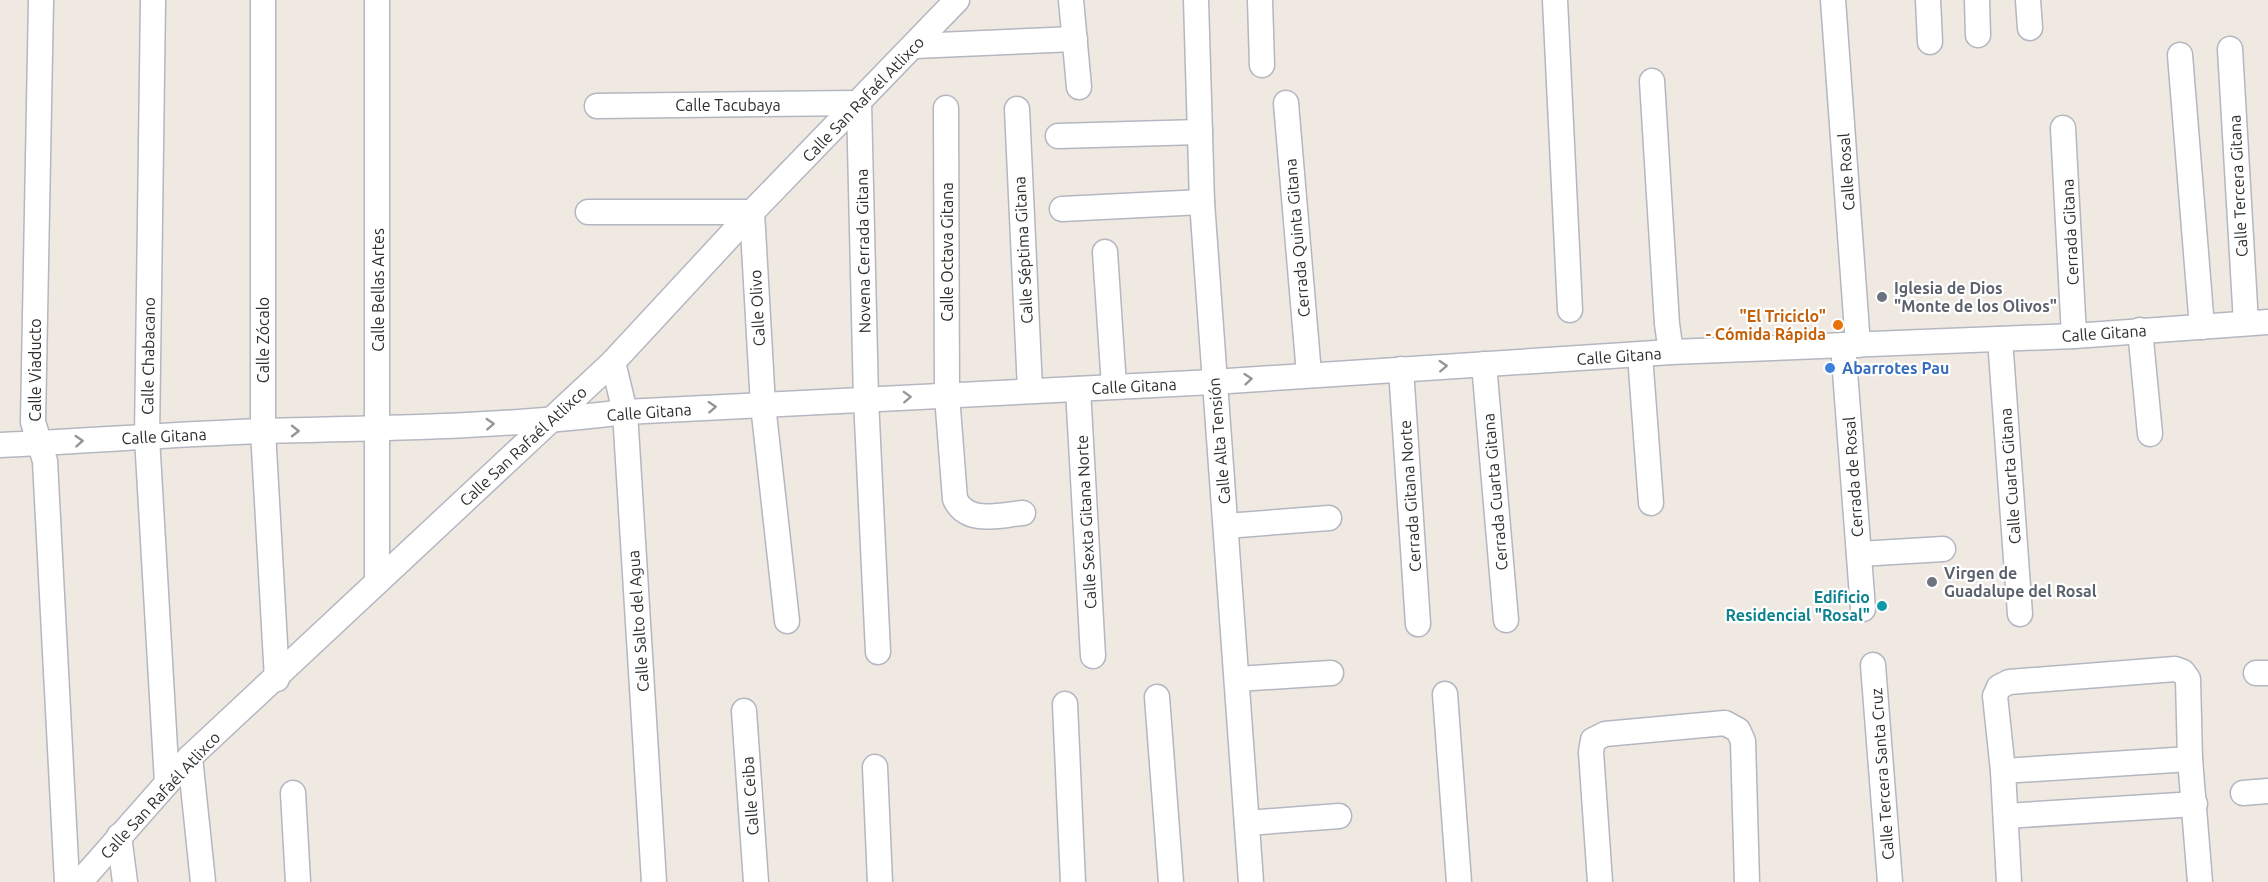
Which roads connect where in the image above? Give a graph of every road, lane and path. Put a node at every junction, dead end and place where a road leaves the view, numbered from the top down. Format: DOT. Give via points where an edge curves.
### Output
graph roads {
  1 [pos="41,0"];
  2 [pos="153,0"];
  3 [pos="263,0"];
  4 [pos="377,0"];
  5 [pos="957,0"];
  6 [pos="1071,0"];
  7 [pos="1196,0"];
  8 [pos="1260,0"];
  9 [pos="1555,0"];
  10 [pos="1833,0"];
  11 [pos="1928,0"];
  12 [pos="1977,0"];
  13 [pos="2028,0"];
  14 [pos="2030,28"];
  15 [pos="1978,35"];
  16 [pos="1075,39"];
  17 [pos="1930,42"];
  18 [pos="915,46"];
  19 [pos="2229,49"];
  20 [pos="2180,55"];
  21 [pos="1262,65"];
  22 [pos="1652,81"];
  23 [pos="1079,87"];
  24 [pos="859,103"];
  25 [pos="1286,103"];
  26 [pos="597,106"];
  27 [pos="946,108"];
  28 [pos="1017,110"];
  29 [pos="2063,128"];
  30 [pos="1200,132"];
  31 [pos="1058,136"];
  32 [pos="1202,202"];
  33 [pos="1062,209"];
  34 [pos="588,212"];
  35 [pos="752,212"];
  36 [pos="1105,252"];
  37 [pos="1570,310"];
  38 [pos="2257,322"];
  39 [pos="2202,327"];
  40 [pos="2140,330"];
  41 [pos="2074,336"];
  42 [pos="2000,339"];
  43 [pos="1851,345"];
  44 [pos="1671,352"];
  45 [pos="1640,355"];
  46 [pos="613,362"];
  47 [pos="1484,364"];
  48 [pos="1401,369"];
  49 [pos="1309,374"];
  50 [pos="1214,382"];
  51 [pos="1114,386"];
  52 [pos="1078,389"];
  53 [pos="1030,390"];
  54 [pos="947,396"];
  55 [pos="866,399"];
  56 [pos="763,405"];
  57 [pos="625,412"];
  58 [pos="549,422"];
  59 [pos="379,430"];
  60 [pos="263,431"];
  61 [pos="2150,435"];
  62 [pos="147,437"];
  63 [pos="39,443"];
  64 [pos="0,445"];
  65 [pos="1652,503"];
  66 [pos="1023,513"];
  67 [pos="1329,518"];
  68 [pos="1226,526"];
  69 [pos="1943,549"];
  70 [pos="1859,554"];
  71 [pos="377,580"];
  72 [pos="1863,609"];
  73 [pos="2020,614"];
  74 [pos="1506,620"];
  75 [pos="787,621"];
  76 [pos="1418,624"];
  77 [pos="878,652"];
  78 [pos="1093,656"];
  79 [pos="1873,665"];
  80 [pos="1331,673"];
  81 [pos="277,679"];
  82 [pos="1237,679"];
  83 [pos="1445,694"];
  84 [pos="1157,697"];
  85 [pos="1065,704"];
  86 [pos="744,711"];
  87 [pos="190,757"];
  88 [pos="2190,759"];
  89 [pos="875,767"];
  90 [pos="2003,771"];
  91 [pos="167,783"];
  92 [pos="2268,791"];
  93 [pos="293,793"];
  94 [pos="2243,793"];
  95 [pos="2194,804"];
  96 [pos="1339,816"];
  97 [pos="2006,816"];
  98 [pos="1248,823"];
  99 [pos="119,836"];
  100 [pos="67,882"];
  101 [pos="80,882"];
  102 [pos="124,882"];
  103 [pos="202,882"];
  104 [pos="298,882"];
  105 [pos="654,882"];
  106 [pos="756,882"];
  107 [pos="880,882"];
  108 [pos="1073,882"];
  109 [pos="1171,882"];
  110 [pos="1251,882"];
  111 [pos="1459,882"];
  112 [pos="1599,882"];
  113 [pos="1747,882"];
  114 [pos="1890,882"];
  115 [pos="2009,882"];
  116 [pos="2200,882"];
  1 -- 63 [label="street, Calle Viaducto" via="33,422"];
  2 -- 62 [label="street, Calle Chabacano"];
  3 -- 60 [label="street, Calle Zócalo"];
  4 -- 59 [label="street, Calle Bellas Artes"];
  5 -- 18 [label="street, Calle San Rafaél Atlixco"];
  6 -- 16 [label="street"];
  7 -- 30 [label="street, Calle Alta Tensión"];
  8 -- 21 [label="street"];
  9 -- 37 [label="street"];
  10 -- 43 [label="street, Calle Rosal"];
  11 -- 17 [label="street"];
  12 -- 15 [label="street"];
  13 -- 14 [label="street"];
  16 -- 18 [label="street"];
  16 -- 23 [label="street"];
  18 -- 24 [label="street, Calle San Rafaél Atlixco"];
  19 -- 38 [label="street, Calle Tercera Gitana"];
  20 -- 39 [label="street"];
  22 -- 44 [label="street" via="1666,324"];
  24 -- 26 [label="street, Calle Tacubaya"];
  24 -- 35 [label="street, Calle San Rafaél Atlixco"];
  24 -- 55 [label="street, Novena Cerrada Gitana"];
  25 -- 49 [label="street, Cerrada Quinta Gitana"];
  27 -- 54 [label="street, Calle Octava Gitana"];
  28 -- 53 [label="street, Calle Séptima Gitana"];
  29 -- 41 [label="street, Cerrada Gitana"];
  30 -- 31 [label="street"];
  30 -- 32 [label="street, Calle Alta Tensión"];
  32 -- 33 [label="street"];
  32 -- 50 [label="street, Calle Alta Tensión"];
  34 -- 35 [label="street"];
  35 -- 46 [label="street, Calle San Rafaél Atlixco"];
  35 -- 56 [label="street, Calle Olivo"];
  36 -- 51 [label="street"];
  38 -- 39 [label="street, Calle Gitana"];
  39 -- 40 [label="street, Calle Gitana"];
  40 -- 41 [label="street, Calle Gitana"];
  40 -- 61 [label="street"];
  41 -- 42 [label="street, Calle Gitana"];
  42 -- 43 [label="street, Calle Gitana"];
  42 -- 73 [label="street, Calle Cuarta Gitana"];
  43 -- 44 [label="street, Calle Gitana"];
  43 -- 70 [label="street, Cerrada de Rosal"];
  44 -- 45 [label="street, Calle Gitana"];
  45 -- 47 [label="street, Calle Gitana"];
  45 -- 65 [label="street"];
  46 -- 57 [label="street, Calle Salto del Agua"];
  46 -- 58 [label="street, Calle San Rafaél Atlixco"];
  48 -- 47 [label="street, Calle Gitana, one-way"];
  47 -- 74 [label="street, Cerrada Cuarta Gitana"];
  48 -- 49 [label="street, Calle Gitana"];
  48 -- 76 [label="street, Cerrada Gitana Norte"];
  50 -- 49 [label="street, Calle Gitana, one-way"];
  50 -- 51 [label="street, Calle Gitana"];
  50 -- 68 [label="street, Calle Alta Tensión"];
  51 -- 52 [label="street, Calle Gitana"];
  52 -- 53 [label="street, Calle Gitana"];
  52 -- 78 [label="street, Calle Sexta Gitana Norte"];
  53 -- 54 [label="street, Calle Gitana"];
  55 -- 54 [label="street, Calle Gitana, one-way"];
  54 -- 66 [label="street, Calle Octava Gitana" via="955,499 960,510 971,516"];
  55 -- 56 [label="street, Calle Gitana"];
  55 -- 77 [label="street, Novena Cerrada Gitana"];
  57 -- 56 [label="street, Calle Gitana, one-way"];
  56 -- 75 [label="street, Calle Olivo"];
  57 -- 58 [label="street, Calle Gitana"];
  57 -- 105 [label="street, Calle Salto del Agua"];
  59 -- 58 [label="street, Calle Gitana, one-way"];
  58 -- 71 [label="street, Calle San Rafaél Atlixco"];
  60 -- 59 [label="street, Calle Gitana, one-way"];
  59 -- 71 [label="street, Calle Bellas Artes"];
  60 -- 62 [label="street, Calle Gitana"];
  60 -- 81 [label="street, Calle Zócalo"];
  63 -- 62 [label="street, Calle Gitana, one-way"];
  62 -- 91 [label="street, Calle Chabacano"];
  63 -- 64 [label="street, Calle Gitana"];
  63 -- 100 [label="street, Calle Viaducto" via="45,461"];
  67 -- 68 [label="street"];
  68 -- 82 [label="street, Calle Alta Tensión"];
  69 -- 70 [label="street"];
  70 -- 72 [label="street, Cerrada de Rosal"];
  71 -- 81 [label="street, Calle San Rafaél Atlixco"];
  79 -- 114 [label="street, Calle Tercera Santa Cruz"];
  80 -- 82 [label="street"];
  81 -- 87 [label="street, Calle San Rafaél Atlixco"];
  82 -- 98 [label="street, Calle Alta Tensión"];
  83 -- 111 [label="street"];
  84 -- 109 [label="street"];
  85 -- 108 [label="street"];
  86 -- 106 [label="street, Calle Ceiba"];
  87 -- 91 [label="street, Calle San Rafaél Atlixco"];
  87 -- 103 [label="street"];
  88 -- 90 [label="street"];
  88 -- 90 [label="street" via="2188,679 2175,669 2009,682 1999,687 1995,696"];
  88 -- 95 [label="street"];
  89 -- 107 [label="street"];
  90 -- 97 [label="street"];
  91 -- 99 [label="street, Calle San Rafaél Atlixco"];
  92 -- 94 [label="street"];
  93 -- 104 [label="street"];
  95 -- 97 [label="street"];
  95 -- 116 [label="street"];
  96 -- 98 [label="street"];
  97 -- 115 [label="street"];
  98 -- 110 [label="street, Calle Alta Tensión"];
  99 -- 101 [label="street, Calle San Rafaél Atlixco"];
  99 -- 102 [label="street"];
  112 -- 113 [label="street" via="1593,740 1605,734 1725,723 1738,730 1743,741"];
}
